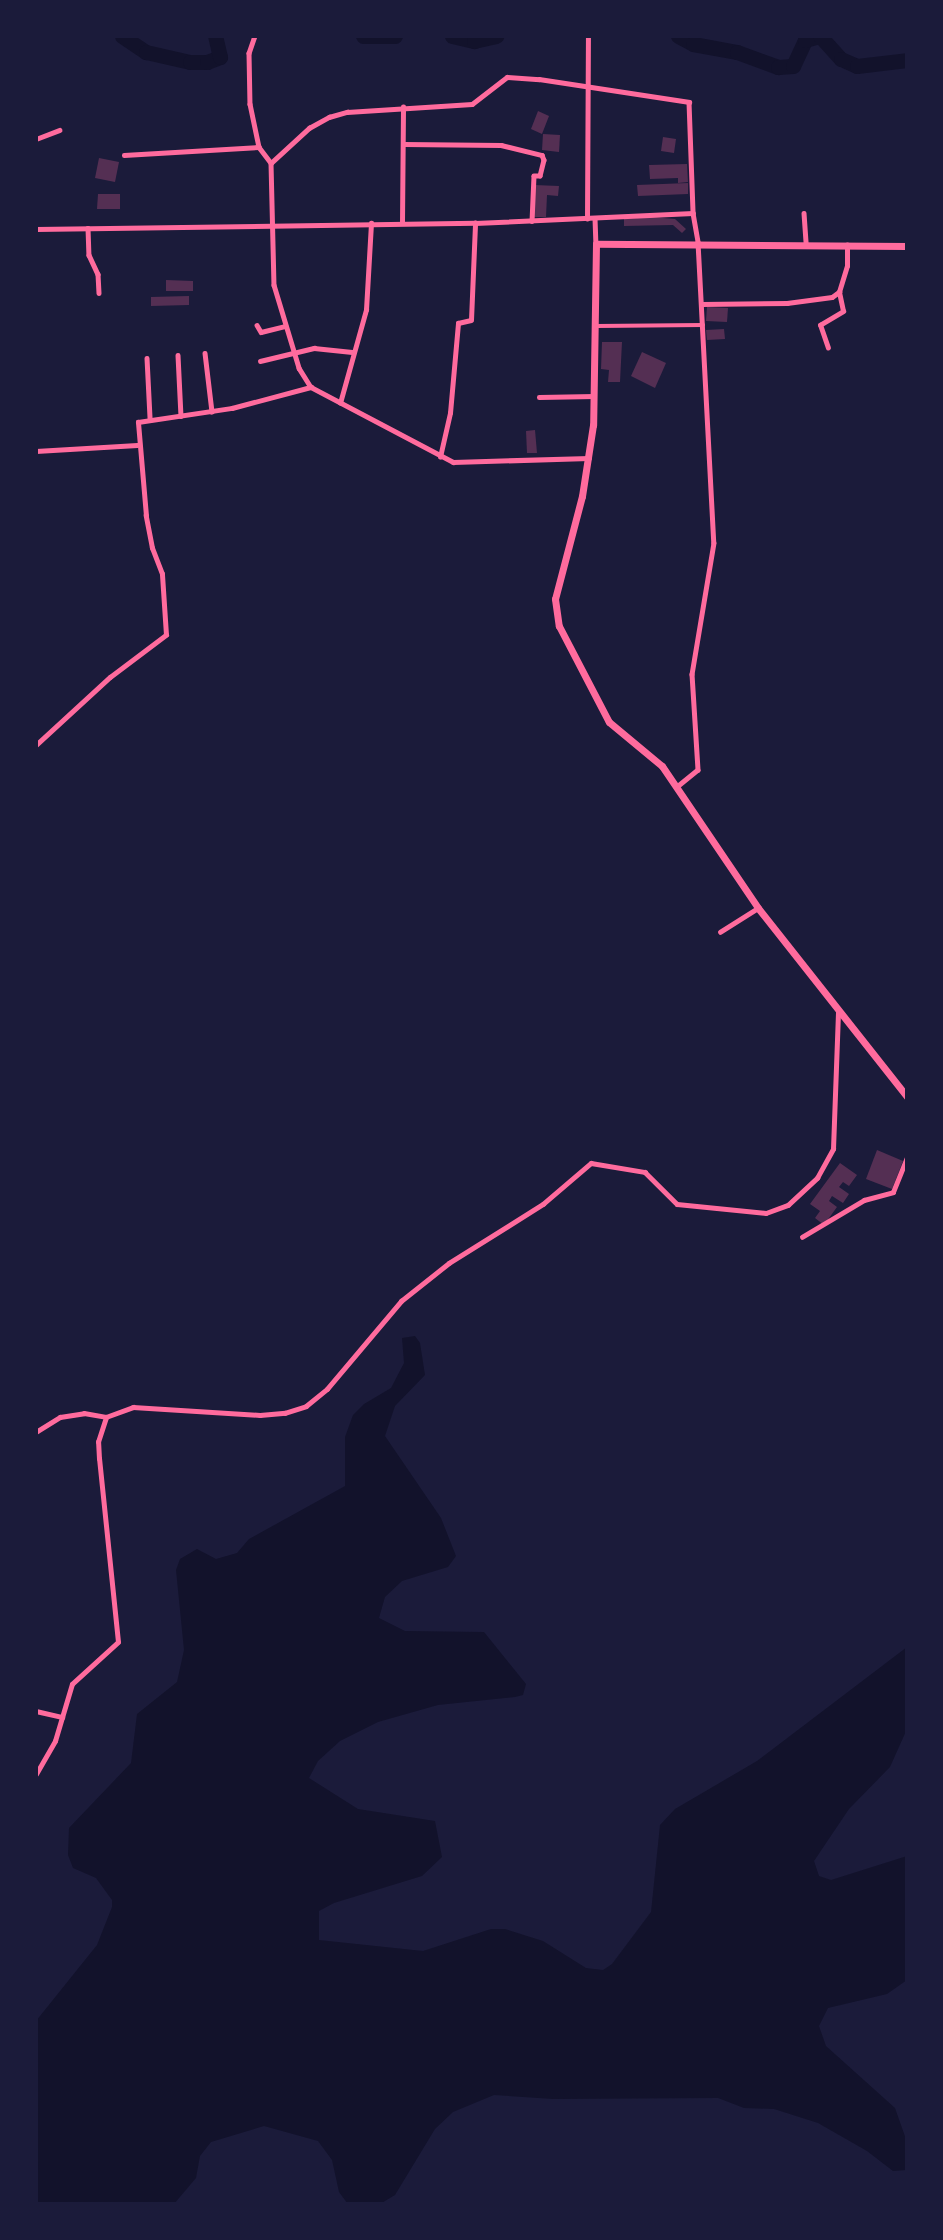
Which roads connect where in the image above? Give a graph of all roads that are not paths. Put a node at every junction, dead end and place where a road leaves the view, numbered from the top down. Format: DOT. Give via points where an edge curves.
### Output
graph roads {
  1 [pos="255,36"];
  2 [pos="588,36"];
  3 [pos="588,86"];
  4 [pos="404,107"];
  5 [pos="59,130"];
  6 [pos="36,138"];
  7 [pos="404,144"];
  8 [pos="259,147"];
  9 [pos="123,155"];
  10 [pos="271,163"];
  11 [pos="693,213"];
  12 [pos="804,213"];
  13 [pos="595,218"];
  14 [pos="587,219"];
  15 [pos="532,221"];
  16 [pos="275,223"];
  17 [pos="371,223"];
  18 [pos="402,223"];
  19 [pos="475,223"];
  20 [pos="88,228"];
  21 [pos="36,229"];
  22 [pos="698,242"];
  23 [pos="806,243"];
  24 [pos="596,244"];
  25 [pos="847,245"];
  26 [pos="907,246"];
  27 [pos="839,292"];
  28 [pos="99,293"];
  29 [pos="702,303"];
  30 [pos="257,325"];
  31 [pos="703,325"];
  32 [pos="285,326"];
  33 [pos="596,326"];
  34 [pos="828,348"];
  35 [pos="205,352"];
  36 [pos="293,352"];
  37 [pos="352,352"];
  38 [pos="178,355"];
  39 [pos="147,358"];
  40 [pos="260,361"];
  41 [pos="311,387"];
  42 [pos="596,396"];
  43 [pos="539,397"];
  44 [pos="340,403"];
  45 [pos="212,411"];
  46 [pos="181,416"];
  47 [pos="150,418"];
  48 [pos="137,445"];
  49 [pos="36,451"];
  50 [pos="440,457"];
  51 [pos="589,458"];
  52 [pos="36,745"];
  53 [pos="678,786"];
  54 [pos="758,908"];
  55 [pos="720,932"];
  56 [pos="838,1012"];
  57 [pos="907,1097"];
  58 [pos="907,1157"];
  59 [pos="802,1237"];
  60 [pos="106,1417"];
  61 [pos="36,1432"];
  62 [pos="36,1711"];
  63 [pos="62,1717"];
  64 [pos="36,1774"];
  1 -- 8 [label="street" via="249,53 249,75"];
  2 -- 3 [label="street"];
  3 -- 4 [label="street" via="510,76 472,104"];
  3 -- 11 [label="street" via="689,102"];
  3 -- 14 [label="street"];
  4 -- 7 [label="street"];
  4 -- 10 [label="street" via="328,117"];
  5 -- 6 [label="street"];
  7 -- 15 [label="street" via="501,145 542,155 540,176 534,176"];
  7 -- 18 [label="street"];
  8 -- 9 [label="street"];
  8 -- 10 [label="street"];
  10 -- 16 [label="street"];
  11 -- 13 [label="street"];
  11 -- 22 [label="street"];
  12 -- 23 [label="street"];
  13 -- 14 [label="street"];
  13 -- 24 [label="street"];
  14 -- 15 [label="street"];
  15 -- 19 [label="street"];
  16 -- 17 [label="street"];
  16 -- 20 [label="street"];
  16 -- 32 [label="street" via="274,285"];
  17 -- 18 [label="street"];
  17 -- 37 [label="street" via="366,310 357,348"];
  18 -- 19 [label="street"];
  19 -- 50 [label="street" via="471,320 458,323 450,413"];
  20 -- 21 [label="street"];
  20 -- 28 [label="street" via="89,255 98,274"];
  22 -- 23 [label="main road"];
  22 -- 24 [label="main road"];
  22 -- 29 [label="street"];
  23 -- 25 [label="main road"];
  24 -- 33 [label="main road"];
  25 -- 26 [label="main road"];
  25 -- 27 [label="street" via="847,266"];
  27 -- 29 [label="street" via="832,297 787,303"];
  27 -- 34 [label="street" via="843,311 820,325"];
  29 -- 31 [label="street"];
  30 -- 32 [label="street" via="261,332"];
  31 -- 33 [label="street"];
  31 -- 53 [label="street" via="714,543 692,674 698,770"];
  32 -- 36 [label="street"];
  33 -- 42 [label="main road"];
  35 -- 45 [label="street"];
  36 -- 37 [label="street" via="324,347"];
  36 -- 40 [label="street"];
  36 -- 41 [label="street"];
  37 -- 44 [label="street"];
  38 -- 46 [label="street"];
  39 -- 47 [label="street"];
  41 -- 44 [label="street"];
  41 -- 45 [label="street"];
  42 -- 43 [label="street"];
  42 -- 51 [label="main road"];
  44 -- 50 [label="street"];
  45 -- 46 [label="street"];
  46 -- 47 [label="street"];
  47 -- 48 [label="street" via="137,424"];
  48 -- 49 [label="street"];
  48 -- 52 [label="street" via="152,548 162,574 166,635 110,677"];
  50 -- 51 [label="street" via="460,464"];
  51 -- 53 [label="main road" via="556,588 559,626 609,722 662,766"];
  53 -- 54 [label="main road"];
  54 -- 55 [label="street"];
  54 -- 56 [label="main road"];
  56 -- 57 [label="main road"];
  56 -- 60 [label="street" via="833,1149 818,1178 788,1205 766,1213 677,1204 645,1172 591,1163 543,1204 449,1263 401,1301 327,1389 306,1406 260,1415 133,1407"];
  58 -- 59 [label="street" via="893,1192 864,1200"];
  60 -- 61 [label="street" via="84,1413 60,1416"];
  60 -- 63 [label="street" via="98,1442 118,1638 112,1651 78,1674"];
  62 -- 63 [label="street"];
  63 -- 64 [label="street" via="55,1741"];
}
